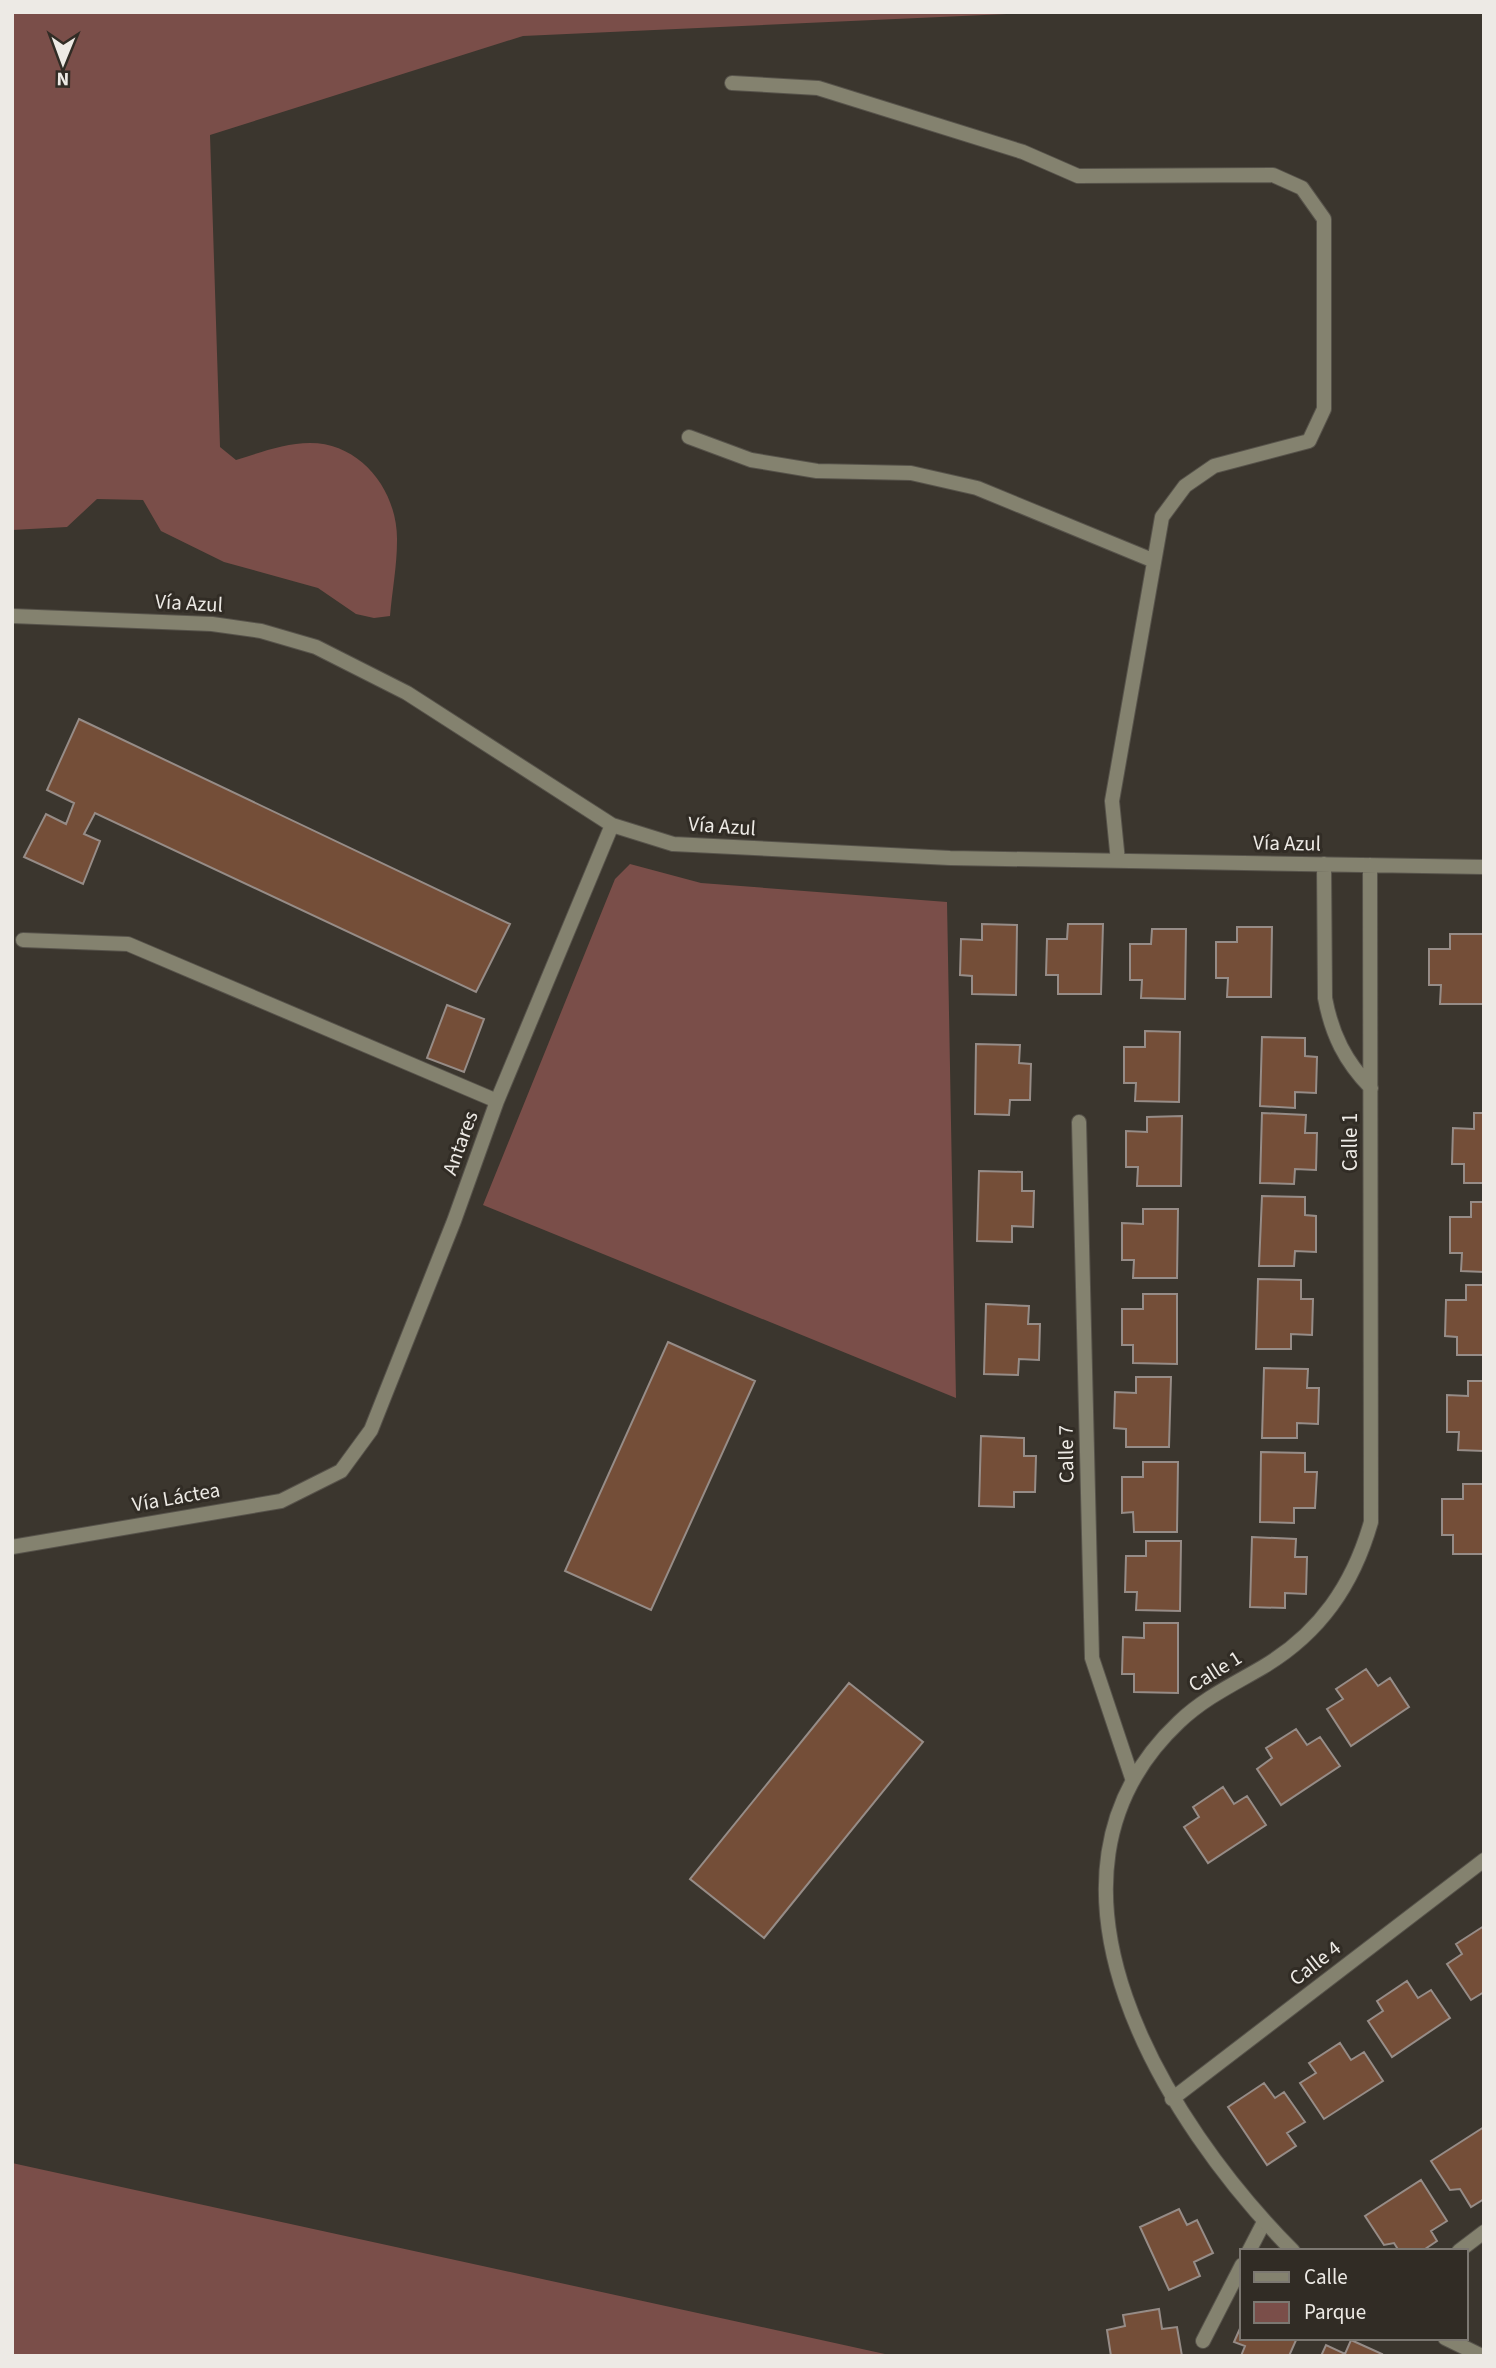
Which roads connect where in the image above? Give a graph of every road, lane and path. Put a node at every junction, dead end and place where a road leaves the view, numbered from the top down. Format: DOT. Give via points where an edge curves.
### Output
graph roads {
  1 [pos="732,83"];
  2 [pos="688,437"];
  3 [pos="1152,560"];
  4 [pos="12,616"];
  5 [pos="612,825"];
  6 [pos="1118,861"];
  7 [pos="1324,864"];
  8 [pos="1370,865"];
  9 [pos="1484,867"];
  10 [pos="23,940"];
  11 [pos="1371,1088"];
  12 [pos="497,1101"];
  13 [pos="1079,1122"];
  14 [pos="341,1471"];
  15 [pos="12,1547"];
  16 [pos="1132,1778"];
  17 [pos="1484,1860"];
  18 [pos="1172,2099"];
  19 [pos="1264,2222"];
  20 [pos="1484,2232"];
  21 [pos="1251,2249"];
  22 [pos="1291,2249"];
  23 [pos="1462,2249"];
  24 [pos="1240,2268"];
  25 [pos="1449,2340"];
  26 [pos="1203,2341"];
  27 [pos="1482,2356"];
  1 -- 3 [label="street" via="818,88 1023,152 1079,176 1273,175 1302,188 1324,219 1324,409 1309,441 1214,466 1185,486 1162,517"];
  2 -- 3 [label="street" via="751,460 817,471 911,473 977,488"];
  3 -- 6 [label="street" via="1112,801"];
  4 -- 5 [label="street, Vía Azul" via="212,624 261,631 316,647 407,693"];
  5 -- 6 [label="street, Vía Azul" via="673,844 709,847"];
  5 -- 12 [label="street, Antares"];
  6 -- 7 [label="street, Vía Azul"];
  7 -- 8 [label="street, Vía Azul"];
  7 -- 11 [label="street, Calle 1" via="1325,998 1344,1055"];
  8 -- 9 [label="street, Vía Azul"];
  8 -- 11 [label="street, Calle 1"];
  10 -- 12 [label="street" via="128,944"];
  11 -- 16 [label="street, Calle 1" via="1371,1522 1362,1553 1348,1584 1310,1632 1196,1707 1154,1748"];
  12 -- 14 [label="street, Antares" via="371,1430"];
  13 -- 16 [label="street, Calle 7" via="1092,1658"];
  14 -- 15 [label="street, Vía Láctea" via="281,1501"];
  16 -- 18 [label="street, Calle 1" via="1107,1878 1111,1948 1132,2017"];
  17 -- 18 [label="street, Calle 4"];
  18 -- 19 [label="street, Calle 1" via="1226,2178"];
  19 -- 21 [label="street"];
  19 -- 22 [label="street, Calle 1"];
  20 -- 23 [label="street"];
  24 -- 26 [label="street"];
  25 -- 27 [label="street"];
}
